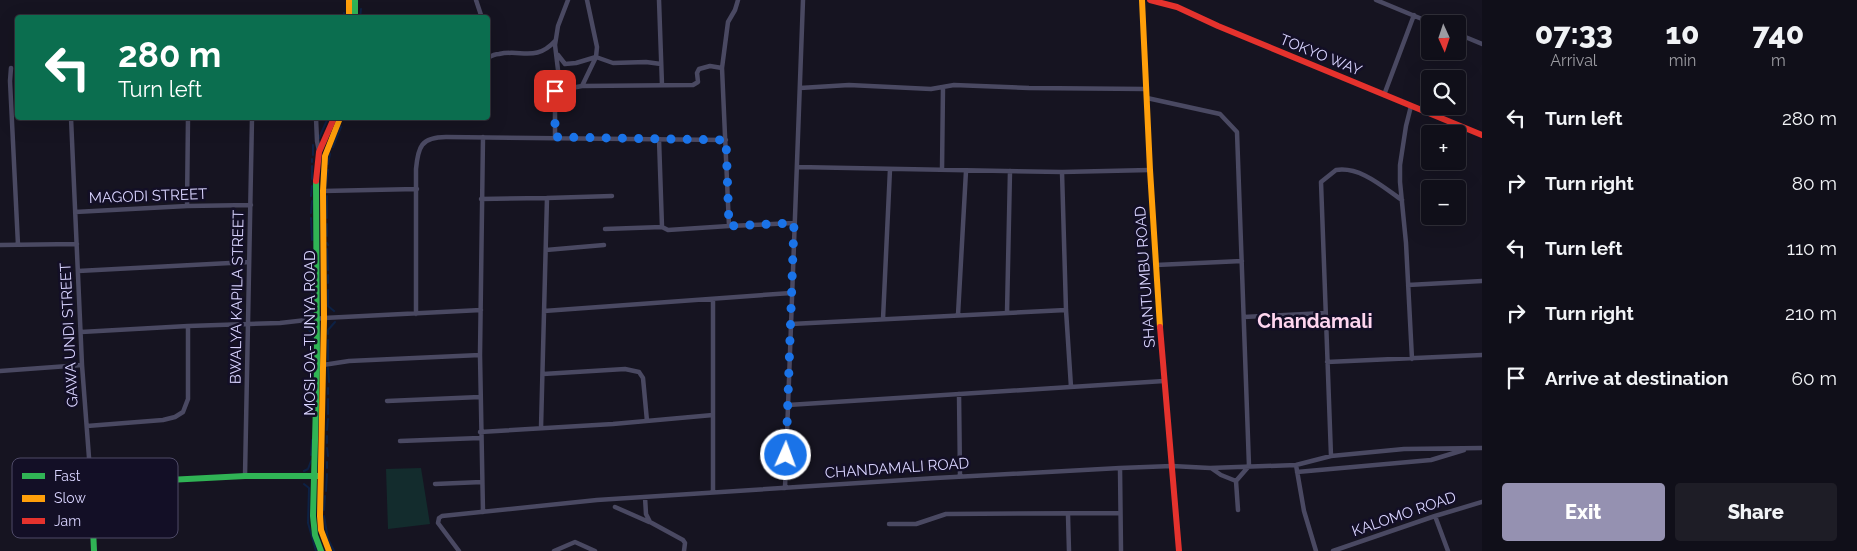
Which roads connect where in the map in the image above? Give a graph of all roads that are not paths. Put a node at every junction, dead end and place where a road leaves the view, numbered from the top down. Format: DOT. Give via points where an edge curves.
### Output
graph roads {
  1 [pos="476,0"];
  2 [pos="568,0"];
  3 [pos="587,0"];
  4 [pos="659,0"];
  5 [pos="738,0"];
  6 [pos="804,0"];
  7 [pos="1142,0"];
  8 [pos="1150,0"];
  9 [pos="1376,0"];
  10 [pos="351,1"];
  11 [pos="349,15"];
  12 [pos="355,15"];
  13 [pos="481,15"];
  14 [pos="1414,16"];
  15 [pos="1421,19"];
  16 [pos="1466,37"];
  17 [pos="556,40"];
  18 [pos="1482,44"];
  19 [pos="556,53"];
  20 [pos="490,57"];
  21 [pos="596,57"];
  22 [pos="661,64"];
  23 [pos="11,68"];
  24 [pos="722,68"];
  25 [pos="662,85"];
  26 [pos="582,86"];
  27 [pos="943,87"];
  28 [pos="800,88"];
  29 [pos="1146,89"];
  30 [pos="555,91"];
  31 [pos="1384,95"];
  32 [pos="1146,98"];
  33 [pos="1411,106"];
  34 [pos="72,120"];
  35 [pos="188,120"];
  36 [pos="252,120"];
  37 [pos="316,120"];
  38 [pos="333,120"];
  39 [pos="339,120"];
  40 [pos="1482,135"];
  41 [pos="483,137"];
  42 [pos="555,137"];
  43 [pos="659,139"];
  44 [pos="726,140"];
  45 [pos="322,154"];
  46 [pos="798,167"];
  47 [pos="890,169"];
  48 [pos="942,170"];
  49 [pos="1150,170"];
  50 [pos="966,171"];
  51 [pos="1010,171"];
  52 [pos="1062,172"];
  53 [pos="417,189"];
  54 [pos="323,191"];
  55 [pos="612,196"];
  56 [pos="546,198"];
  57 [pos="481,199"];
  58 [pos="1402,200"];
  59 [pos="251,205"];
  60 [pos="187,206"];
  61 [pos="75,212"];
  62 [pos="794,223"];
  63 [pos="729,226"];
  64 [pos="662,227"];
  65 [pos="605,230"];
  66 [pos="18,244"];
  67 [pos="77,244"];
  68 [pos="0,245"];
  69 [pos="604,245"];
  70 [pos="546,250"];
  71 [pos="1242,261"];
  72 [pos="249,262"];
  73 [pos="1156,266"];
  74 [pos="78,271"];
  75 [pos="1482,281"];
  76 [pos="1408,285"];
  77 [pos="792,293"];
  78 [pos="713,299"];
  79 [pos="481,310"];
  80 [pos="1066,310"];
  81 [pos="544,311"];
  82 [pos="1007,313"];
  83 [pos="1325,313"];
  84 [pos="416,314"];
  85 [pos="958,315"];
  86 [pos="1244,317"];
  87 [pos="320,319"];
  88 [pos="883,319"];
  89 [pos="249,324"];
  90 [pos="791,324"];
  91 [pos="188,326"];
  92 [pos="81,332"];
  93 [pos="480,356"];
  94 [pos="1482,356"];
  95 [pos="1412,359"];
  96 [pos="1326,362"];
  97 [pos="82,365"];
  98 [pos="323,365"];
  99 [pos="0,371"];
  100 [pos="543,374"];
  101 [pos="1164,381"];
  102 [pos="1071,387"];
  103 [pos="959,394"];
  104 [pos="480,397"];
  105 [pos="387,401"];
  106 [pos="788,405"];
  107 [pos="713,415"];
  108 [pos="646,421"];
  109 [pos="87,426"];
  110 [pos="541,428"];
  111 [pos="480,435"];
  112 [pos="400,441"];
  113 [pos="1470,448"];
  114 [pos="1482,448"];
  115 [pos="1331,456"];
  116 [pos="89,458"];
  117 [pos="1296,465"];
  118 [pos="1172,466"];
  119 [pos="1249,466"];
  120 [pos="1120,468"];
  121 [pos="1210,468"];
  122 [pos="1297,472"];
  123 [pos="245,476"];
  124 [pos="315,476"];
  125 [pos="322,476"];
  126 [pos="960,476"];
  127 [pos="178,479"];
  128 [pos="1236,481"];
  129 [pos="482,482"];
  130 [pos="435,484"];
  131 [pos="785,488"];
  132 [pos="713,492"];
  133 [pos="645,497"];
  134 [pos="1482,502"];
  135 [pos="615,507"];
  136 [pos="1238,510"];
  137 [pos="483,512"];
  138 [pos="1120,513"];
  139 [pos="1068,514"];
  140 [pos="1435,516"];
  141 [pos="650,522"];
  142 [pos="889,524"];
  143 [pos="93,538"];
  144 [pos="94,551"];
  145 [pos="320,551"];
  146 [pos="329,551"];
  147 [pos="459,551"];
  148 [pos="554,551"];
  149 [pos="594,551"];
  150 [pos="684,551"];
  151 [pos="1069,551"];
  152 [pos="1121,551"];
  153 [pos="1179,551"];
  154 [pos="1316,551"];
  155 [pos="1334,551"];
  156 [pos="1448,551"];
  1 -- 13 [label="street"];
  2 -- 17 [label="street"];
  3 -- 21 [label="street" via="597,47"];
  4 -- 22 [label="street"];
  5 -- 24 [label="street" via="728,22"];
  6 -- 28 [label="street"];
  7 -- 29 [label="main road, SHANTUMBU ROAD"];
  8 -- 31 [label="main road, TOKYO WAY" via="1177,7"];
  9 -- 14 [label="street"];
  10 -- 11 [label="main road"];
  10 -- 12 [label="main road"];
  14 -- 15 [label="street"];
  14 -- 31 [label="street"];
  16 -- 18 [label="street"];
  17 -- 19 [label="street"];
  17 -- 20 [label="street" via="535,54 500,53"];
  19 -- 21 [label="street" via="565,64"];
  19 -- 30 [label="street"];
  21 -- 22 [label="street" via="613,63"];
  21 -- 26 [label="street"];
  22 -- 25 [label="street"];
  23 -- 66 [label="street"];
  24 -- 25 [label="street" via="710,66 699,69 696,84"];
  24 -- 44 [label="street"];
  25 -- 26 [label="street"];
  26 -- 30 [label="street"];
  27 -- 28 [label="street" via="844,85"];
  27 -- 29 [label="street"];
  27 -- 48 [label="street"];
  28 -- 46 [label="street"];
  29 -- 32 [label="main road, SHANTUMBU ROAD"];
  30 -- 42 [label="street"];
  31 -- 33 [label="main road, TOKYO WAY"];
  32 -- 49 [label="main road, SHANTUMBU ROAD"];
  32 -- 71 [label="street" via="1220,114 1237,132"];
  33 -- 40 [label="main road, TOKYO WAY"];
  33 -- 58 [label="street" via="1400,165"];
  34 -- 61 [label="street, GAWA UNDI STREET"];
  35 -- 60 [label="street"];
  36 -- 59 [label="street, BWALYA KAPILA STREET"];
  37 -- 45 [label="street" via="316,141"];
  38 -- 45 [label="main road, MOSI-OA-TUNYA ROAD"];
  39 -- 45 [label="main road, MOSI-OA-TUNYA ROAD"];
  41 -- 42 [label="street"];
  41 -- 53 [label="street" via="436,137 423,143 417,157"];
  41 -- 57 [label="street"];
  42 -- 43 [label="street"];
  43 -- 44 [label="street"];
  43 -- 64 [label="street"];
  44 -- 63 [label="street"];
  45 -- 54 [label="main road, MOSI-OA-TUNYA ROAD"];
  45 -- 87 [label="main road, MOSI-OA-TUNYA ROAD" via="316,191"];
  46 -- 47 [label="street"];
  46 -- 62 [label="street"];
  47 -- 48 [label="street"];
  47 -- 88 [label="street"];
  48 -- 50 [label="street"];
  49 -- 52 [label="street"];
  49 -- 73 [label="main road, SHANTUMBU ROAD"];
  50 -- 51 [label="street"];
  50 -- 85 [label="street"];
  51 -- 52 [label="street"];
  51 -- 82 [label="street"];
  52 -- 80 [label="street"];
  53 -- 54 [label="street"];
  53 -- 84 [label="street"];
  54 -- 87 [label="main road, MOSI-OA-TUNYA ROAD"];
  55 -- 56 [label="street"];
  56 -- 57 [label="street"];
  56 -- 70 [label="street"];
  57 -- 79 [label="street"];
  58 -- 76 [label="street"];
  58 -- 83 [label="street" via="1372,180 1351,171 1336,170 1321,182"];
  59 -- 60 [label="street, MAGODI STREET"];
  59 -- 72 [label="street, BWALYA KAPILA STREET"];
  60 -- 61 [label="street, MAGODI STREET"];
  61 -- 67 [label="street, GAWA UNDI STREET"];
  62 -- 63 [label="street"];
  62 -- 77 [label="street"];
  63 -- 64 [label="street" via="668,230"];
  64 -- 65 [label="street"];
  66 -- 67 [label="street"];
  66 -- 68 [label="street"];
  67 -- 74 [label="street, GAWA UNDI STREET"];
  69 -- 70 [label="street"];
  70 -- 81 [label="street"];
  71 -- 73 [label="street"];
  71 -- 86 [label="street"];
  72 -- 74 [label="street"];
  72 -- 89 [label="street, BWALYA KAPILA STREET"];
  73 -- 101 [label="main road, SHANTUMBU ROAD"];
  74 -- 92 [label="street, GAWA UNDI STREET"];
  75 -- 76 [label="street"];
  76 -- 95 [label="street"];
  77 -- 78 [label="street"];
  77 -- 90 [label="street"];
  78 -- 81 [label="street"];
  78 -- 107 [label="street"];
  79 -- 84 [label="street"];
  79 -- 93 [label="street"];
  80 -- 82 [label="street"];
  80 -- 102 [label="street"];
  81 -- 100 [label="street"];
  82 -- 85 [label="street"];
  83 -- 86 [label="street"];
  83 -- 96 [label="street"];
  84 -- 87 [label="street"];
  85 -- 88 [label="street"];
  86 -- 119 [label="street"];
  87 -- 89 [label="street"];
  87 -- 98 [label="main road, MOSI-OA-TUNYA ROAD"];
  87 -- 124 [label="main road, MOSI-OA-TUNYA ROAD"];
  88 -- 90 [label="street"];
  89 -- 91 [label="street"];
  89 -- 123 [label="street, BWALYA KAPILA STREET"];
  90 -- 106 [label="street"];
  91 -- 92 [label="street"];
  91 -- 109 [label="street" via="188,399 183,412 163,420"];
  92 -- 97 [label="street, GAWA UNDI STREET"];
  93 -- 98 [label="street"];
  93 -- 104 [label="street"];
  94 -- 95 [label="street"];
  95 -- 96 [label="street"];
  96 -- 115 [label="street"];
  97 -- 99 [label="street"];
  97 -- 109 [label="street, GAWA UNDI STREET"];
  98 -- 125 [label="main road, MOSI-OA-TUNYA ROAD"];
  100 -- 108 [label="street" via="625,368 636,371 643,378"];
  100 -- 110 [label="street"];
  101 -- 102 [label="street"];
  101 -- 118 [label="main road, SHANTUMBU ROAD"];
  102 -- 103 [label="street"];
  103 -- 106 [label="street"];
  103 -- 126 [label="street"];
  104 -- 105 [label="street"];
  104 -- 111 [label="street"];
  106 -- 131 [label="street"];
  107 -- 108 [label="street"];
  107 -- 132 [label="street"];
  108 -- 110 [label="street"];
  109 -- 116 [label="street, GAWA UNDI STREET"];
  110 -- 111 [label="street"];
  111 -- 112 [label="street"];
  111 -- 129 [label="street"];
  113 -- 114 [label="street, CHANDAMALI ROAD"];
  113 -- 115 [label="street, CHANDAMALI ROAD" via="1404,448"];
  113 -- 122 [label="street" via="1431,460"];
  115 -- 117 [label="street, CHANDAMALI ROAD"];
  117 -- 119 [label="street, CHANDAMALI ROAD"];
  117 -- 122 [label="street"];
  118 -- 120 [label="street, CHANDAMALI ROAD"];
  118 -- 121 [label="street, CHANDAMALI ROAD"];
  118 -- 153 [label="main road, SHANTUMBU ROAD"];
  119 -- 121 [label="street, CHANDAMALI ROAD"];
  119 -- 128 [label="street"];
  120 -- 126 [label="street, CHANDAMALI ROAD"];
  120 -- 138 [label="street"];
  121 -- 128 [label="street"];
  122 -- 154 [label="street"];
  123 -- 124 [label="main road"];
  123 -- 127 [label="main road"];
  124 -- 125 [label="main road"];
  124 -- 145 [label="main road, MOSI-OA-TUNYA ROAD" via="313,516"];
  125 -- 146 [label="main road, MOSI-OA-TUNYA ROAD" via="321,530"];
  126 -- 131 [label="street, CHANDAMALI ROAD"];
  128 -- 136 [label="street"];
  129 -- 130 [label="street"];
  129 -- 137 [label="street"];
  131 -- 132 [label="street, CHANDAMALI ROAD"];
  132 -- 133 [label="street, CHANDAMALI ROAD"];
  133 -- 137 [label="street, CHANDAMALI ROAD"];
  133 -- 141 [label="street"];
  134 -- 140 [label="street, KALOMO ROAD"];
  135 -- 141 [label="street"];
  137 -- 147 [label="street, CHANDAMALI ROAD" via="439,518 438,523"];
  138 -- 139 [label="street"];
  138 -- 152 [label="street"];
  139 -- 142 [label="street" via="946,514 916,524"];
  139 -- 151 [label="street"];
  140 -- 155 [label="street, KALOMO ROAD"];
  140 -- 156 [label="street"];
  141 -- 150 [label="street" via="682,540"];
  143 -- 144 [label="main road, GAWA UNDI STREET"];
  148 -- 149 [label="street" via="575,542"];
}
